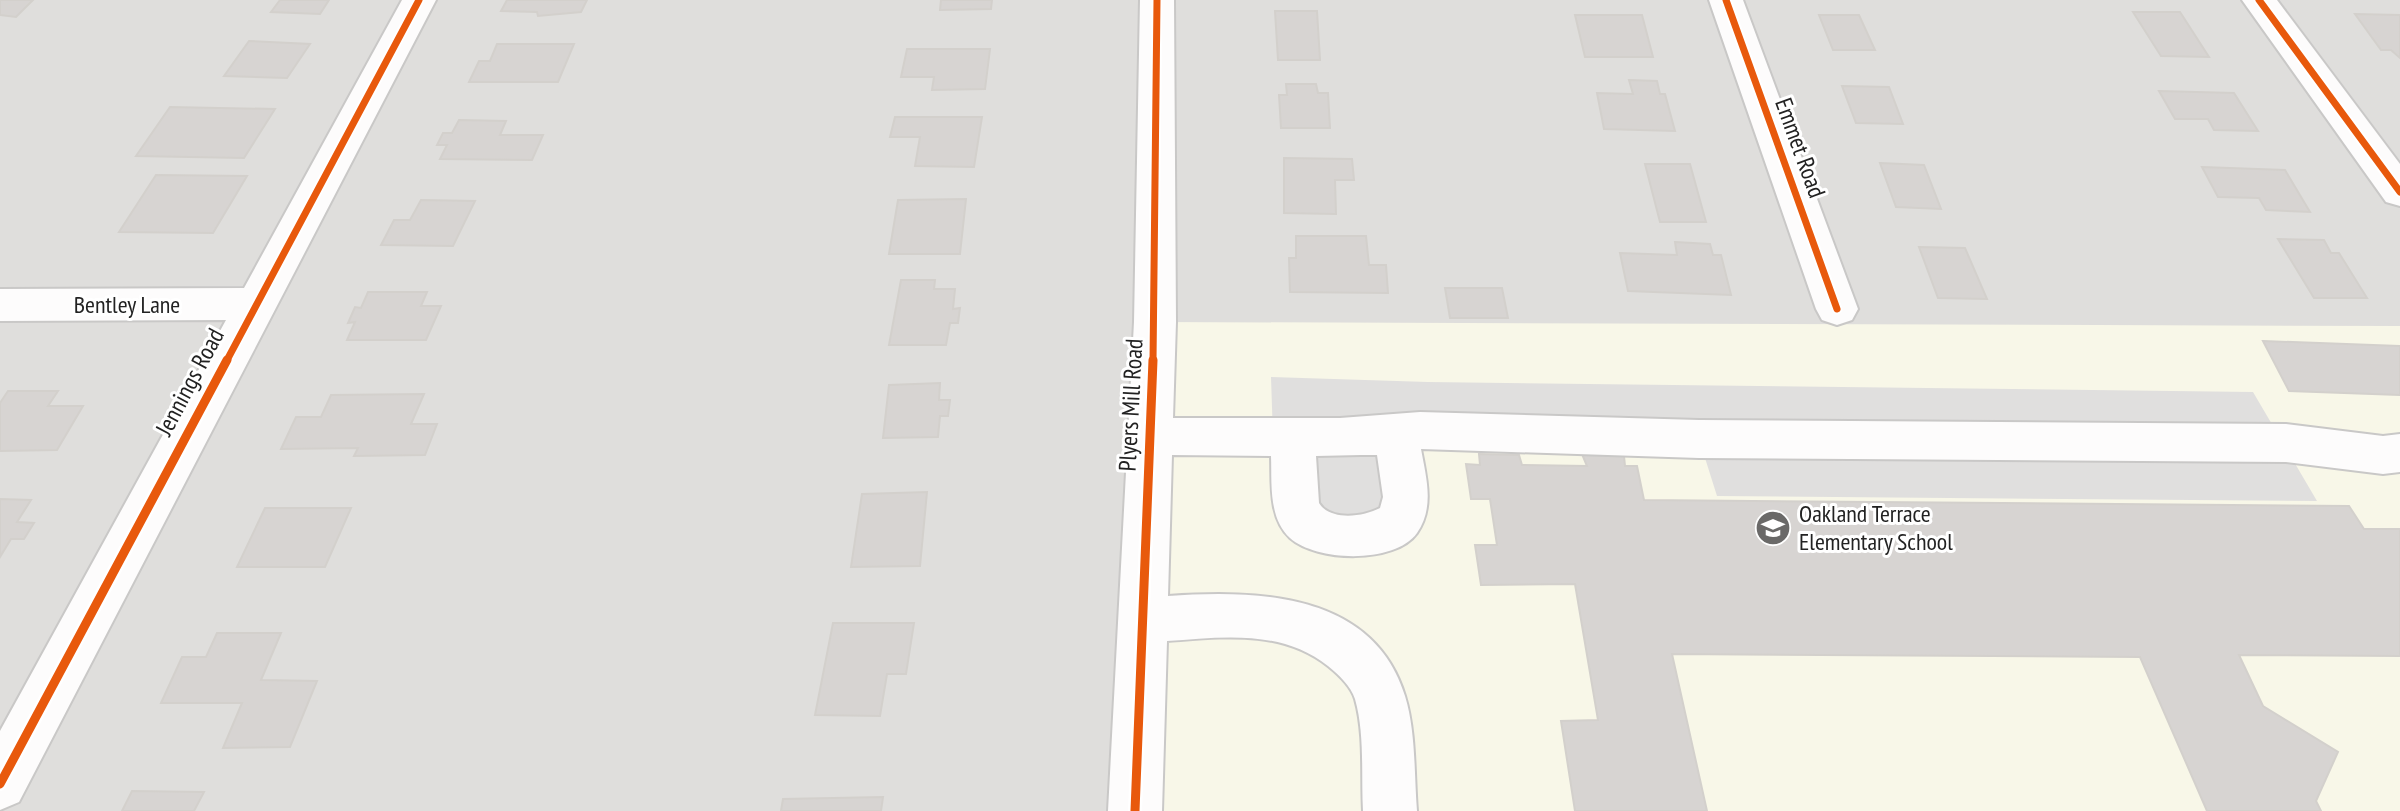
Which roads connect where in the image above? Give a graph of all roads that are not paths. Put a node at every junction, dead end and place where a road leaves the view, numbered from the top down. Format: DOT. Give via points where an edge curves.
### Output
graph roads {
  1 [pos="419,0"];
  2 [pos="1157,0"];
  3 [pos="1726,0"];
  4 [pos="2259,0"];
  5 [pos="2400,192"];
  6 [pos="254,304"];
  7 [pos="0,305"];
  8 [pos="1837,309"];
  9 [pos="1397,436"];
  10 [pos="1150,437"];
  11 [pos="1293,438"];
  12 [pos="2400,453"];
  13 [pos="1142,620"];
  14 [pos="0,784"];
  15 [pos="1135,811"];
  16 [pos="1390,811"];
  1 -- 6 [label="street, Jennings Road"];
  2 -- 10 [label="street, Plyers Mill Road"];
  3 -- 8 [label="street, Emmet Road"];
  4 -- 5 [label="street"];
  6 -- 7 [label="street, Bentley Lane"];
  6 -- 14 [label="street, Jennings Road"];
  9 -- 11 [label="street"];
  9 -- 11 [label="street" via="1406,497 1399,521 1371,536 1326,534 1306,523 1296,506"];
  9 -- 12 [label="street" via="1420,430 1699,439 2286,443"];
  10 -- 11 [label="street"];
  10 -- 13 [label="street, Plyers Mill Road"];
  13 -- 15 [label="street, Plyers Mill Road"];
  13 -- 16 [label="street" via="1269,615 1305,623 1337,640 1364,665 1381,698"];
}
